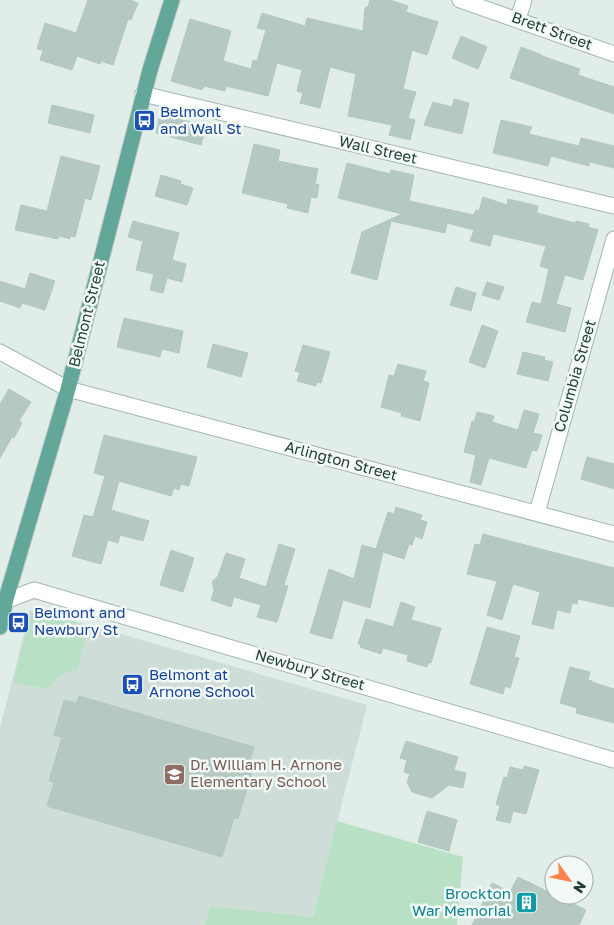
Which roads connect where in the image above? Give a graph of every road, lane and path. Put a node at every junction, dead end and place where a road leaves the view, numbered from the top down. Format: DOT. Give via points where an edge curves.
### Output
graph roads {
  1 [pos="172,0"];
  2 [pos="460,0"];
  3 [pos="524,0"];
  4 [pos="518,19"];
  5 [pos="614,54"];
  6 [pos="143,94"];
  7 [pos="614,206"];
  8 [pos="614,239"];
  9 [pos="0,352"];
  10 [pos="68,389"];
  11 [pos="537,513"];
  12 [pos="614,534"];
  13 [pos="3,601"];
  14 [pos="0,627"];
  15 [pos="614,760"];
  1 -- 6 [label="main road, Belmont Street"];
  2 -- 4 [label="street, Brett Street"];
  3 -- 4 [label="street"];
  4 -- 5 [label="street, Brett Street"];
  6 -- 7 [label="street, Wall Street"];
  6 -- 10 [label="main road, Belmont Street"];
  8 -- 11 [label="street, Columbia Street"];
  9 -- 10 [label="street, Arlington Street"];
  10 -- 11 [label="street, Arlington Street"];
  10 -- 13 [label="main road, Belmont Street"];
  11 -- 12 [label="street, Arlington Street"];
  13 -- 14 [label="main road, Belmont Street"];
  13 -- 15 [label="street, Newbury Street" via="34,590"];
}
